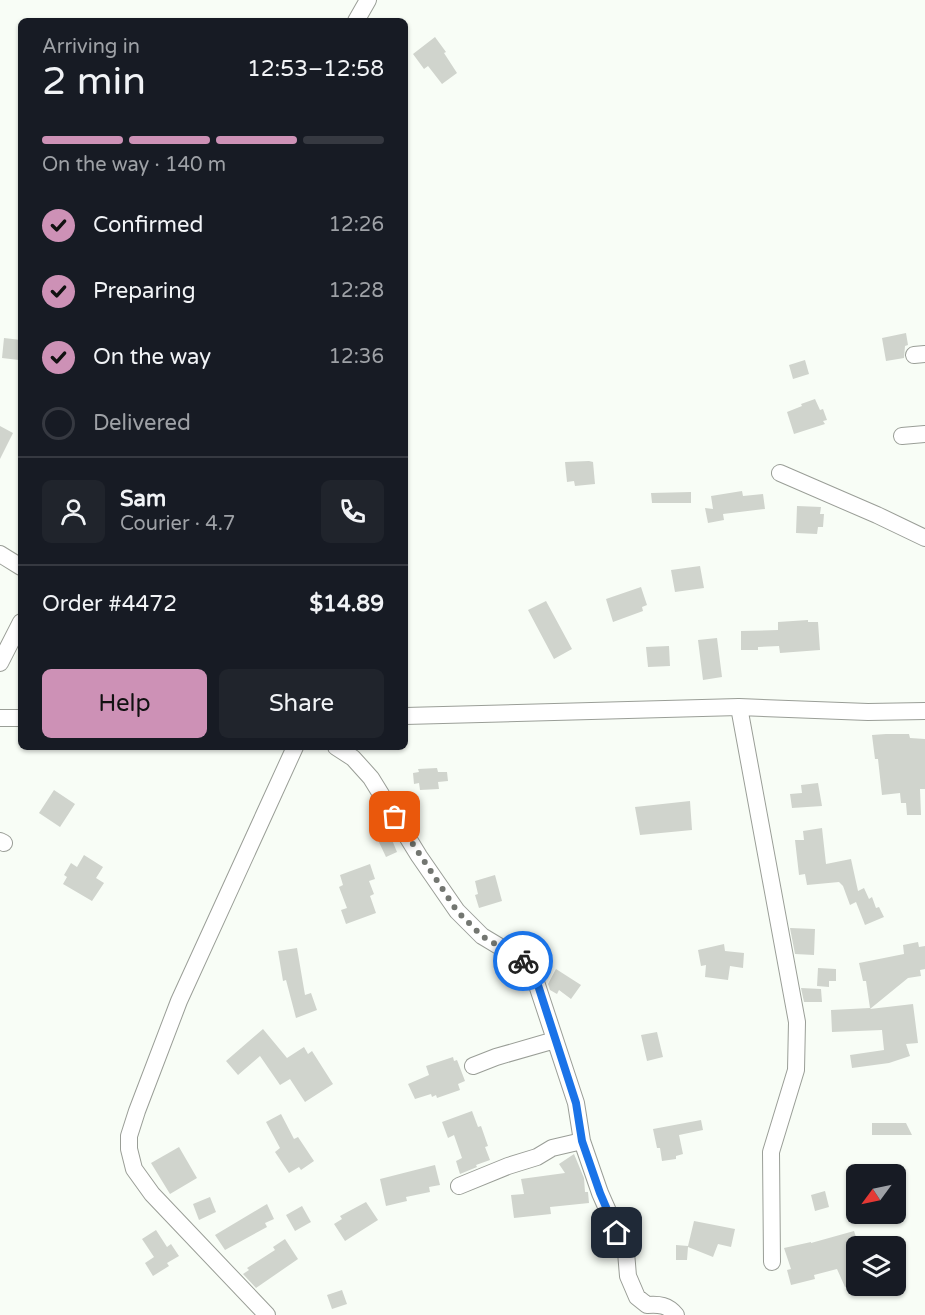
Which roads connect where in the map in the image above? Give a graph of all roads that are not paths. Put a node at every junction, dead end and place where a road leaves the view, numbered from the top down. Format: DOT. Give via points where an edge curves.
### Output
graph roads {
  1 [pos="368,0"];
  2 [pos="358,18"];
  3 [pos="925,434"];
  4 [pos="902,436"];
  5 [pos="780,473"];
  6 [pos="925,538"];
  7 [pos="0,554"];
  8 [pos="18,565"];
  9 [pos="18,628"];
  10 [pos="0,663"];
  11 [pos="739,707"];
  12 [pos="925,711"];
  13 [pos="408,716"];
  14 [pos="0,718"];
  15 [pos="18,718"];
  16 [pos="294,750"];
  17 [pos="341,750"];
  18 [pos="555,1040"];
  19 [pos="472,1066"];
  20 [pos="582,1141"];
  21 [pos="459,1186"];
  22 [pos="772,1262"];
  23 [pos="267,1315"];
  24 [pos="676,1315"];
  1 -- 2 [label="street"];
  3 -- 4 [label="street"];
  5 -- 6 [label="street"];
  7 -- 8 [label="street"];
  9 -- 10 [label="street"];
  11 -- 12 [label="street"];
  11 -- 13 [label="street"];
  11 -- 22 [label="street" via="797,1022 796,1070 771,1152"];
  14 -- 15 [label="street"];
  16 -- 23 [label="street" via="179,1001 129,1136 134,1169 152,1194"];
  17 -- 18 [label="street" via="371,778 457,911 482,936 519,958 528,968 536,979"];
  18 -- 19 [label="street"];
  18 -- 20 [label="street" via="576,1103"];
  20 -- 21 [label="street" via="552,1148"];
  20 -- 24 [label="street" via="626,1252 628,1276 637,1297 647,1305 670,1308"];
}
